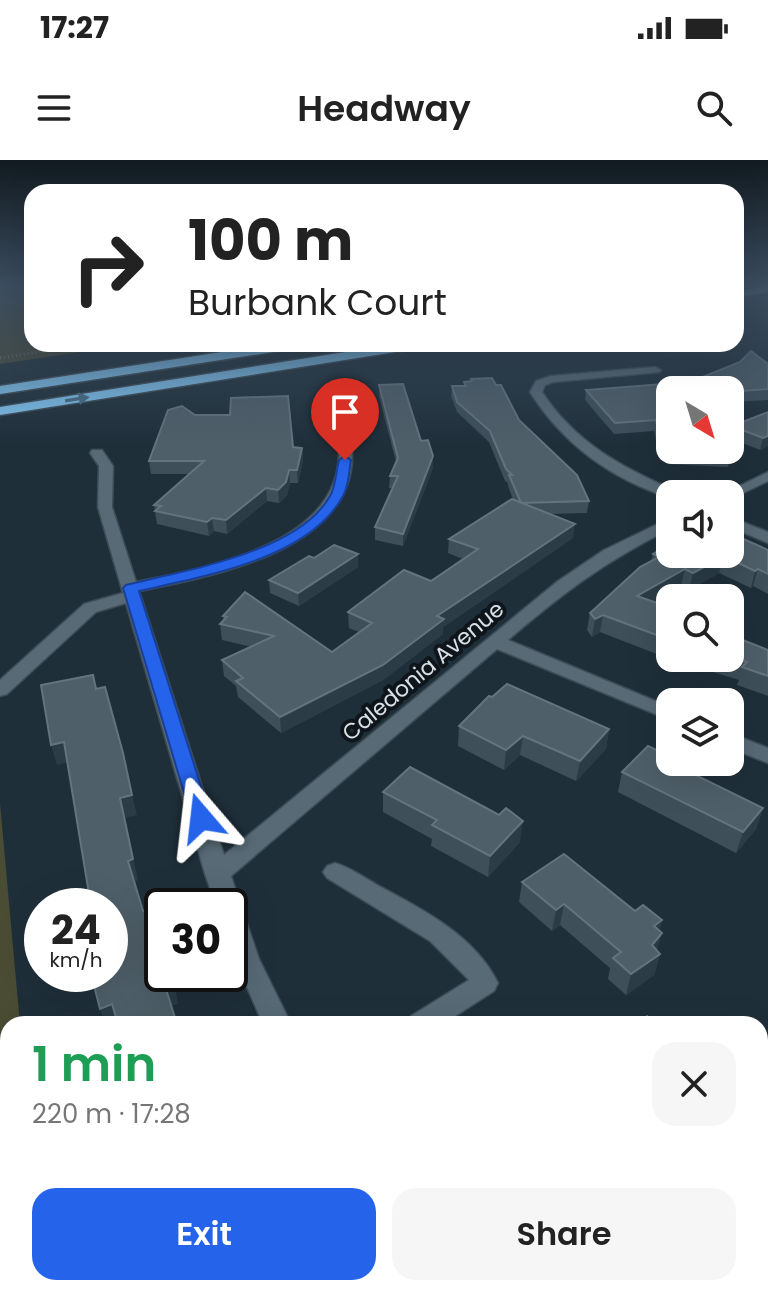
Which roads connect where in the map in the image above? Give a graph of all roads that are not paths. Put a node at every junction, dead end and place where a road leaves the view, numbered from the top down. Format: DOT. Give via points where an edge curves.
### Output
graph roads {
  1 [pos="247,352"];
  2 [pos="370,352"];
  3 [pos="655,370"];
  4 [pos="0,390"];
  5 [pos="332,403"];
  6 [pos="0,411"];
  7 [pos="97,453"];
  8 [pos="768,476"];
  9 [pos="656,487"];
  10 [pos="744,487"];
  11 [pos="744,527"];
  12 [pos="656,530"];
  13 [pos="768,538"];
  14 [pos="132,592"];
  15 [pos="496,642"];
  16 [pos="0,690"];
  17 [pos="656,708"];
  18 [pos="744,746"];
  19 [pos="768,756"];
  20 [pos="335,872"];
  21 [pos="217,874"];
  22 [pos="222,888"];
  23 [pos="248,963"];
  24 [pos="273,1016"];
  25 [pos="433,1016"];
  1 -- 4 [label="highway"];
  6 -- 2 [label="highway, one-way"];
  3 -- 9 [label="street" via="560,377 540,383 536,392 572,441"];
  5 -- 14 [label="street" via="341,429 343,479 317,522 247,559"];
  7 -- 14 [label="street" via="109,469 105,507"];
  8 -- 10 [label="street"];
  11 -- 13 [label="street"];
  12 -- 15 [label="street, Caledonia Avenue" via="585,568"];
  14 -- 16 [label="street" via="90,608"];
  14 -- 21 [label="street"];
  15 -- 17 [label="street"];
  15 -- 21 [label="street, Caledonia Avenue"];
  18 -- 19 [label="street"];
  20 -- 25 [label="street" via="437,934 476,967 485,983"];
  21 -- 22 [label="street"];
  23 -- 24 [label="street"];
}
